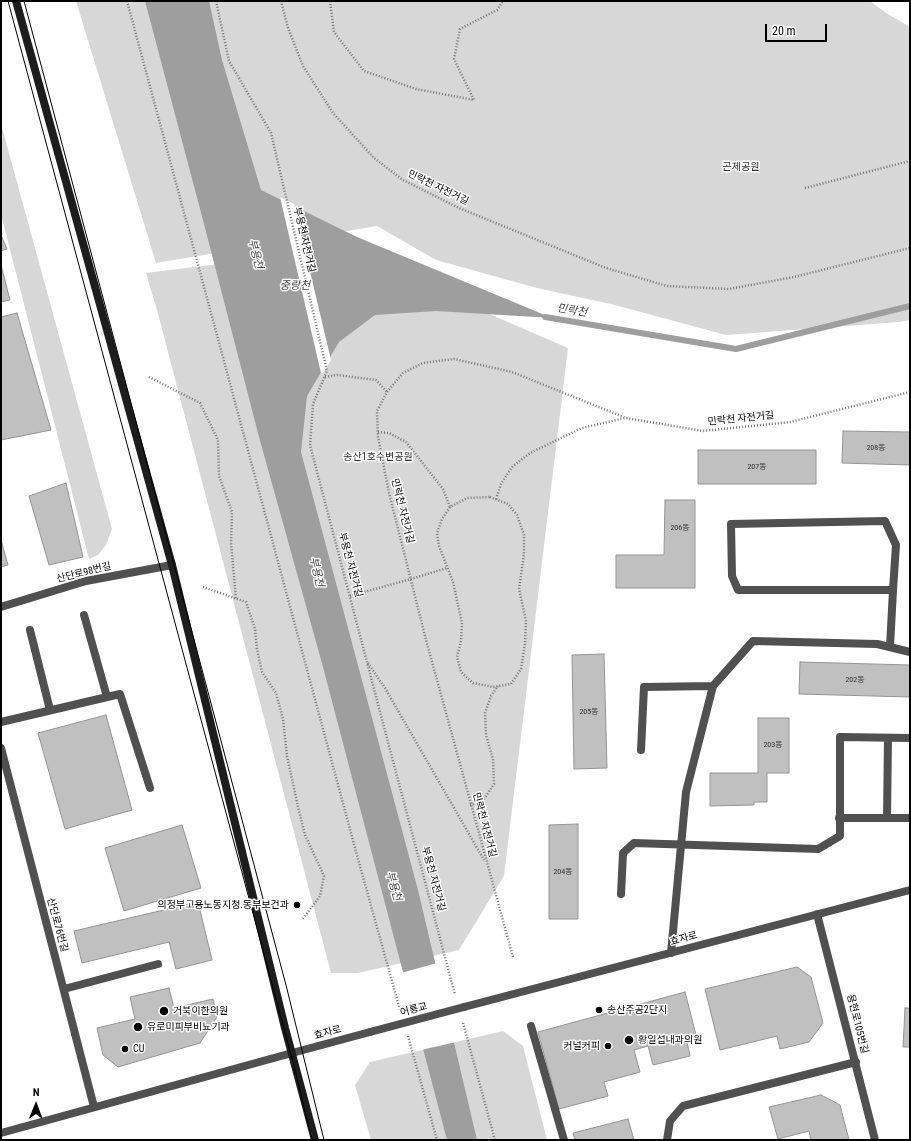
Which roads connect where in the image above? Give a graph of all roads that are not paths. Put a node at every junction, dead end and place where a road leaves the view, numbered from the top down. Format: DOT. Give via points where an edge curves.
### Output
graph roads {
  1 [pos="16,1"];
  2 [pos="172,565"];
  3 [pos="893,590"];
  4 [pos="1,607"];
  5 [pos="84,615"];
  6 [pos="30,630"];
  7 [pos="890,647"];
  8 [pos="910,652"];
  9 [pos="713,686"];
  10 [pos="107,697"];
  11 [pos="50,710"];
  12 [pos="1,722"];
  13 [pos="888,738"];
  14 [pos="910,738"];
  15 [pos="1,748"];
  16 [pos="642,750"];
  17 [pos="4,772"];
  18 [pos="150,788"];
  19 [pos="839,818"];
  20 [pos="887,818"];
  21 [pos="910,818"];
  22 [pos="682,844"];
  23 [pos="910,890"];
  24 [pos="620,894"];
  25 [pos="817,914"];
  26 [pos="671,953"];
  27 [pos="158,964"];
  28 [pos="64,989"];
  29 [pos="461,1005"];
  30 [pos="531,1026"];
  31 [pos="370,1032"];
  32 [pos="292,1053"];
  33 [pos="856,1062"];
  34 [pos="94,1107"];
  35 [pos="1,1133"];
  36 [pos="315,1140"];
  37 [pos="564,1140"];
  38 [pos="667,1140"];
  39 [pos="875,1140"];
  1 -- 2 [label="main road"];
  2 -- 4 [label="street, 산단로98번길" via="86,581"];
  2 -- 32 [label="main road"];
  3 -- 3 [label="street" via="896,545 885,521 731,524 732,576 738,590"];
  3 -- 7 [label="street"];
  5 -- 10 [label="street"];
  6 -- 11 [label="street"];
  7 -- 8 [label="street"];
  7 -- 9 [label="street" via="877,644 753,642"];
  9 -- 16 [label="street" via="644,687"];
  9 -- 22 [label="street" via="686,792"];
  10 -- 11 [label="street"];
  10 -- 18 [label="street" via="120,694"];
  11 -- 12 [label="street"];
  13 -- 14 [label="street"];
  13 -- 19 [label="street" via="840,737"];
  13 -- 20 [label="street"];
  15 -- 17 [label="street, 산단로76번길"];
  17 -- 28 [label="street, 산단로76번길"];
  19 -- 20 [label="street"];
  19 -- 22 [label="street" via="840,836 818,849"];
  20 -- 21 [label="street"];
  22 -- 24 [label="street" via="634,843 624,852"];
  22 -- 26 [label="street"];
  23 -- 25 [label="street, 효자로"];
  25 -- 26 [label="street, 효자로"];
  25 -- 33 [label="street, 용현로105번길"];
  26 -- 29 [label="street, 효자로"];
  27 -- 28 [label="street"];
  28 -- 34 [label="street, 산단로76번길"];
  29 -- 31 [label="street, 어룡교, bridge"];
  30 -- 37 [label="street"];
  31 -- 32 [label="street, 효자로"];
  32 -- 34 [label="street"];
  32 -- 36 [label="main road"];
  33 -- 38 [label="street" via="683,1106 670,1121"];
  33 -- 39 [label="street, 용현로105번길"];
  34 -- 35 [label="street"];
}
